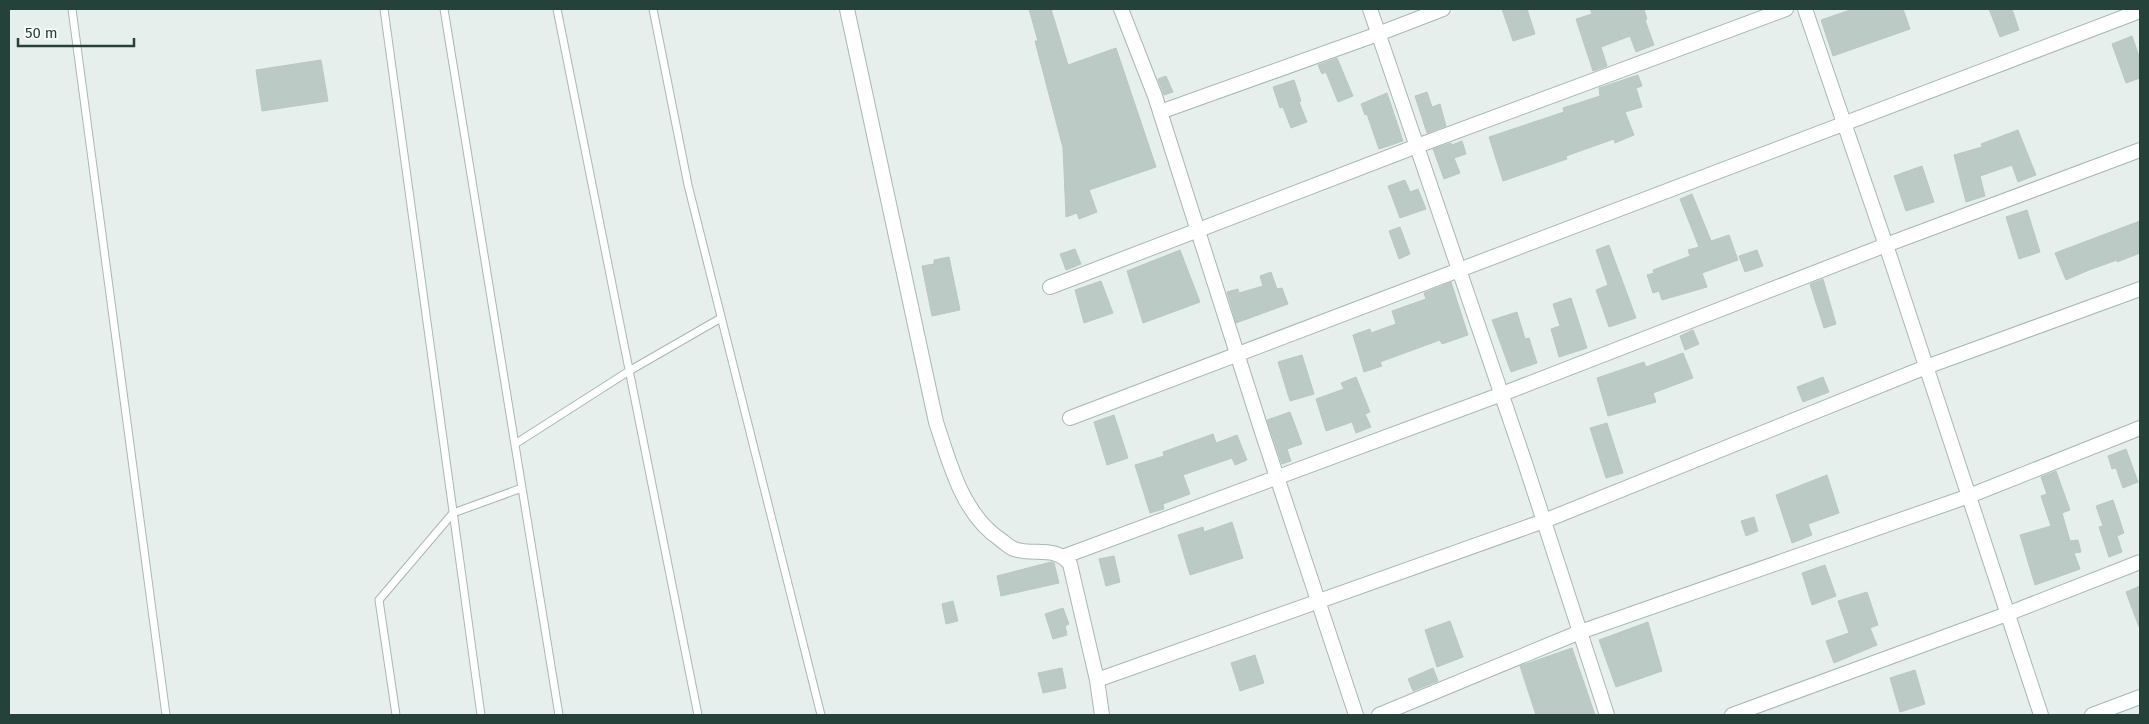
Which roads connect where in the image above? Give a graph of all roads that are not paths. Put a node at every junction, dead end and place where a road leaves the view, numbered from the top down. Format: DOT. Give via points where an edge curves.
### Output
graph roads {
  1 [pos="72,9"];
  2 [pos="384,9"];
  3 [pos="444,9"];
  4 [pos="557,9"];
  5 [pos="653,9"];
  6 [pos="847,9"];
  7 [pos="1122,9"];
  8 [pos="1370,9"];
  9 [pos="1443,9"];
  10 [pos="1786,9"];
  11 [pos="1805,9"];
  12 [pos="2140,11"];
  13 [pos="1378,34"];
  14 [pos="1160,112"];
  15 [pos="1844,124"];
  16 [pos="1417,146"];
  17 [pos="2140,150"];
  18 [pos="1198,230"];
  19 [pos="1886,245"];
  20 [pos="1459,270"];
  21 [pos="1050,288"];
  22 [pos="2140,289"];
  23 [pos="721,318"];
  24 [pos="1237,354"];
  25 [pos="1926,368"];
  26 [pos="629,371"];
  27 [pos="1502,394"];
  28 [pos="1070,418"];
  29 [pos="2140,428"];
  30 [pos="515,444"];
  31 [pos="1277,479"];
  32 [pos="522,488"];
  33 [pos="1968,496"];
  34 [pos="453,513"];
  35 [pos="1544,521"];
  36 [pos="1065,556"];
  37 [pos="2140,562"];
  38 [pos="1318,600"];
  39 [pos="2007,614"];
  40 [pos="1580,632"];
  41 [pos="1097,680"];
  42 [pos="2140,697"];
  43 [pos="166,715"];
  44 [pos="396,715"];
  45 [pos="480,715"];
  46 [pos="559,715"];
  47 [pos="698,715"];
  48 [pos="822,715"];
  49 [pos="1102,715"];
  50 [pos="1356,715"];
  51 [pos="1379,715"];
  52 [pos="1607,715"];
  53 [pos="1732,715"];
  54 [pos="2041,715"];
  55 [pos="2092,715"];
  1 -- 43 [label="lane"];
  2 -- 34 [label="lane"];
  3 -- 30 [label="lane"];
  4 -- 26 [label="lane"];
  5 -- 23 [label="lane" via="688,185"];
  6 -- 36 [label="street" via="936,422 952,470 968,505 990,532 1014,549"];
  7 -- 14 [label="street"];
  8 -- 13 [label="street"];
  9 -- 13 [label="street"];
  10 -- 16 [label="street"];
  11 -- 15 [label="street"];
  12 -- 15 [label="street"];
  13 -- 14 [label="street"];
  13 -- 16 [label="street"];
  14 -- 18 [label="street"];
  15 -- 19 [label="street"];
  15 -- 20 [label="street"];
  16 -- 18 [label="street"];
  16 -- 20 [label="street"];
  17 -- 19 [label="street"];
  18 -- 21 [label="street"];
  18 -- 24 [label="street"];
  19 -- 25 [label="street"];
  19 -- 27 [label="street"];
  20 -- 24 [label="street"];
  20 -- 27 [label="street"];
  22 -- 25 [label="street"];
  23 -- 26 [label="lane"];
  23 -- 48 [label="lane"];
  24 -- 28 [label="street"];
  24 -- 31 [label="street"];
  25 -- 33 [label="street"];
  25 -- 35 [label="street"];
  26 -- 30 [label="lane"];
  26 -- 47 [label="lane"];
  27 -- 31 [label="street"];
  27 -- 35 [label="street"];
  29 -- 33 [label="street"];
  30 -- 32 [label="lane"];
  31 -- 36 [label="street"];
  31 -- 38 [label="street"];
  32 -- 34 [label="lane"];
  32 -- 46 [label="lane"];
  33 -- 39 [label="street"];
  33 -- 40 [label="street"];
  34 -- 44 [label="lane" via="379,600"];
  34 -- 45 [label="lane"];
  35 -- 38 [label="street"];
  35 -- 40 [label="street"];
  36 -- 41 [label="street" via="1070,564"];
  37 -- 39 [label="street"];
  38 -- 41 [label="street"];
  38 -- 50 [label="street"];
  39 -- 53 [label="street"];
  39 -- 54 [label="street"];
  40 -- 51 [label="street"];
  40 -- 52 [label="street"];
  41 -- 49 [label="street"];
  42 -- 55 [label="street"];
}
